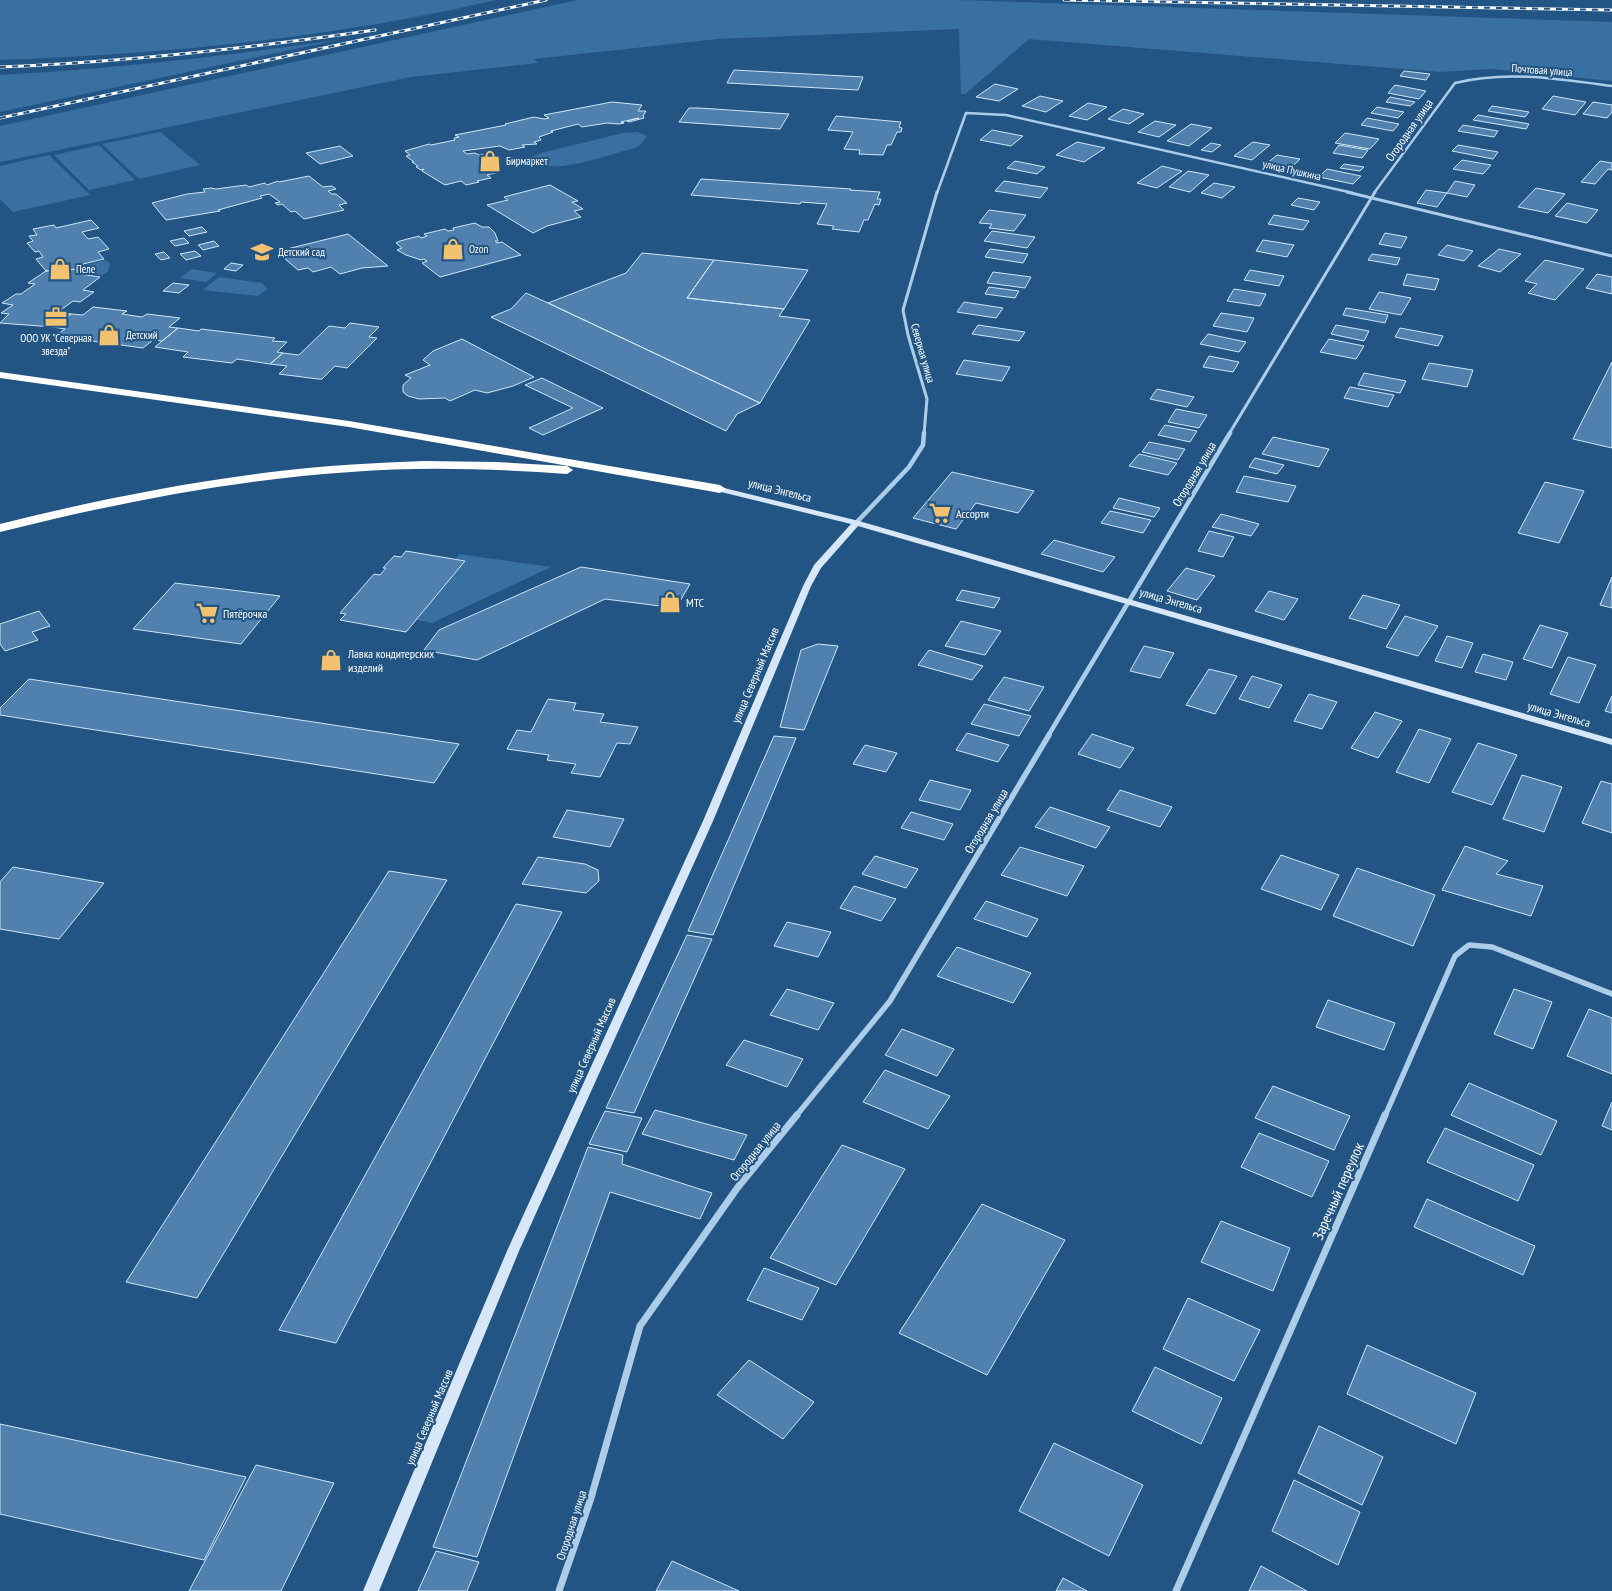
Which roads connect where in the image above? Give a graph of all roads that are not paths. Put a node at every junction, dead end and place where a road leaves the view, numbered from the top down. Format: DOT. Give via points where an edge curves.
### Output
graph roads {
  1 [pos="1470,78"];
  2 [pos="1612,86"];
  3 [pos="966,112"];
  4 [pos="1371,198"];
  5 [pos="1612,256"];
  6 [pos="0,375"];
  7 [pos="720,489"];
  8 [pos="856,522"];
  9 [pos="0,528"];
  10 [pos="1130,601"];
  11 [pos="1612,742"];
  12 [pos="1612,994"];
  13 [pos="372,1591"];
  14 [pos="559,1591"];
  15 [pos="1176,1591"];
  1 -- 2 [label="street, Почтовая улица" via="1504,76"];
  1 -- 4 [label="street, Огородная улица" via="1455,83 1449,90"];
  3 -- 4 [label="street, улица Пушкина" via="1006,115"];
  3 -- 8 [label="street, Северная улица" via="940,183 903,310 927,399 923,445 908,467"];
  4 -- 5 [label="street, улица Пушкина"];
  4 -- 10 [label="street, Огородная улица"];
  6 -- 7 [label="highway" via="358,425"];
  7 -- 8 [label="street, улица Энгельса"];
  7 -- 9 [label="highway" via="544,468 406,466 308,472 190,487 70,510"];
  8 -- 10 [label="street, улица Энгельса"];
  8 -- 13 [label="street, улица Северный Массив" via="817,567 807,586 704,829 513,1250"];
  10 -- 11 [label="street, улица Энгельса"];
  10 -- 14 [label="street, Огородная улица" via="890,1002 738,1188 640,1326 591,1498"];
  12 -- 15 [label="street, Заречный переулок" via="1492,947 1469,945 1455,956"];
}
